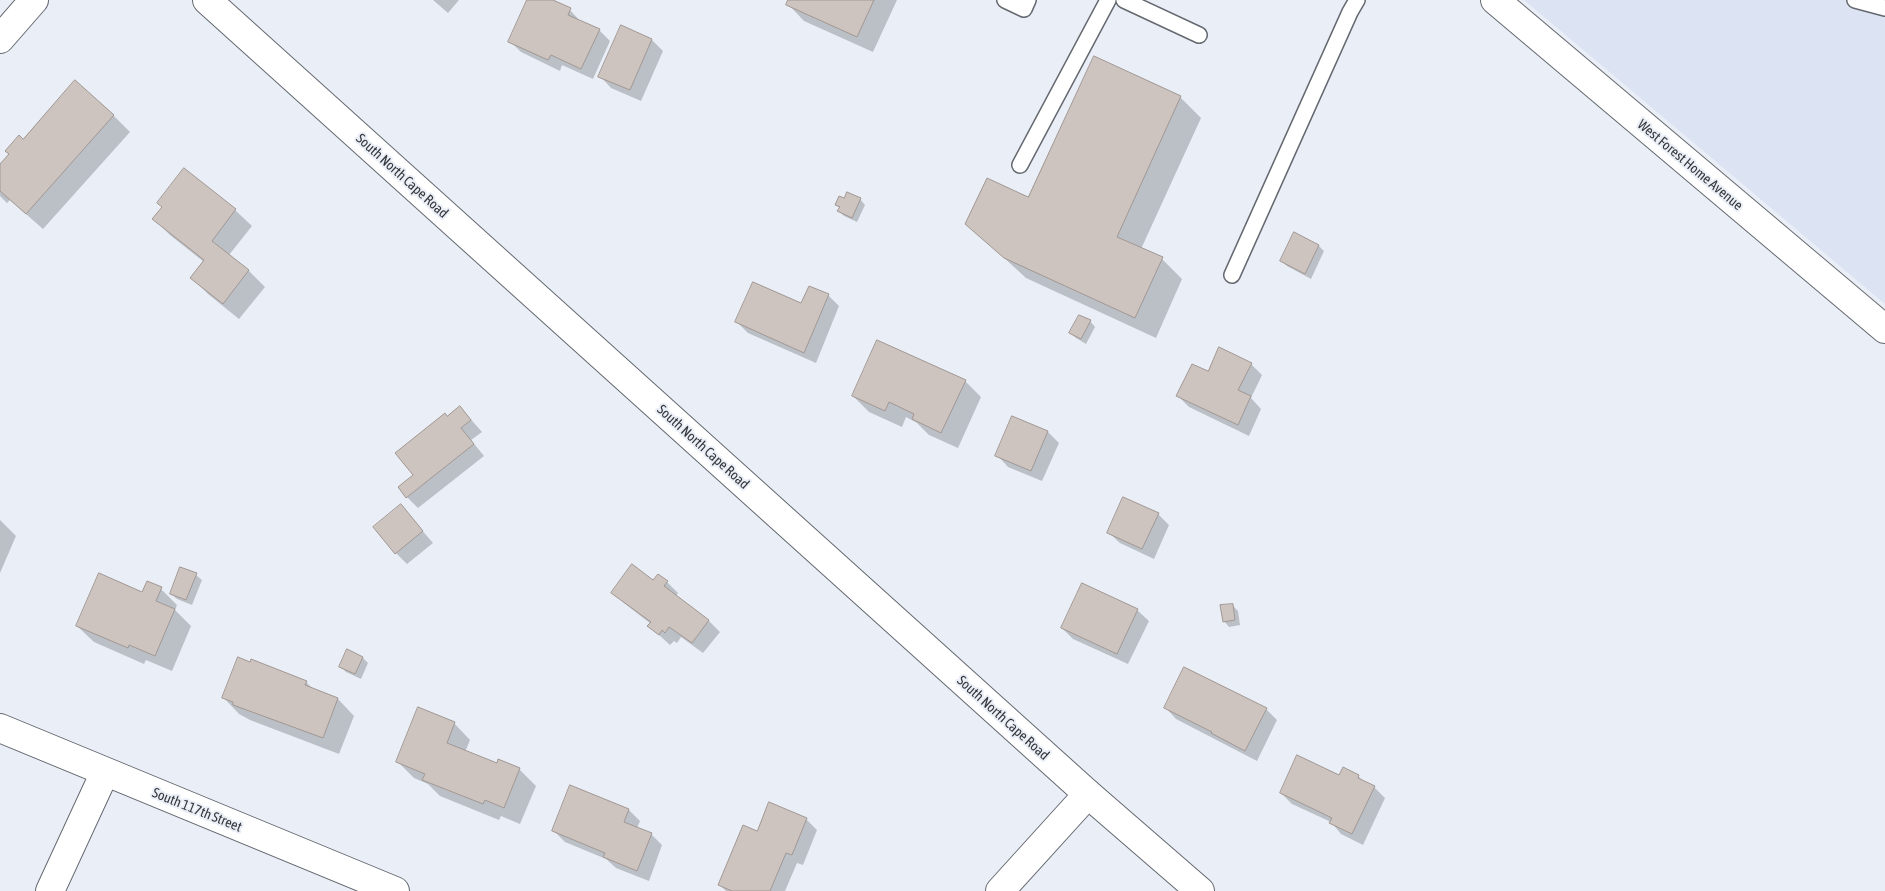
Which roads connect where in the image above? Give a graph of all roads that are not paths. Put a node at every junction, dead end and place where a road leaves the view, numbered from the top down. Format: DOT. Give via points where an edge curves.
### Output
graph roads {
  1 [pos="34,0"];
  2 [pos="207,0"];
  3 [pos="1005,0"];
  4 [pos="1028,0"];
  5 [pos="1108,0"];
  6 [pos="1124,0"];
  7 [pos="1357,0"];
  8 [pos="1495,0"];
  9 [pos="1855,0"];
  10 [pos="1885,8"];
  11 [pos="1199,35"];
  12 [pos="0,39"];
  13 [pos="1020,165"];
  14 [pos="1232,275"];
  15 [pos="1885,329"];
  16 [pos="0,728"];
  17 [pos="106,772"];
  18 [pos="1088,794"];
  19 [pos="50,891"];
  20 [pos="395,891"];
  21 [pos="1000,891"];
  22 [pos="1200,891"];
  1 -- 12 [label="street"];
  2 -- 18 [label="street, South North Cape Road"];
  3 -- 4 [label="lane" via="1024,9"];
  5 -- 13 [label="lane"];
  6 -- 11 [label="lane"];
  7 -- 14 [label="lane"];
  8 -- 15 [label="street, West Forest Home Avenue"];
  9 -- 10 [label="lane"];
  16 -- 17 [label="street, South 117th Street"];
  17 -- 19 [label="street"];
  17 -- 20 [label="street, South 117th Street"];
  18 -- 21 [label="street"];
  18 -- 22 [label="street, South North Cape Road"];
}
